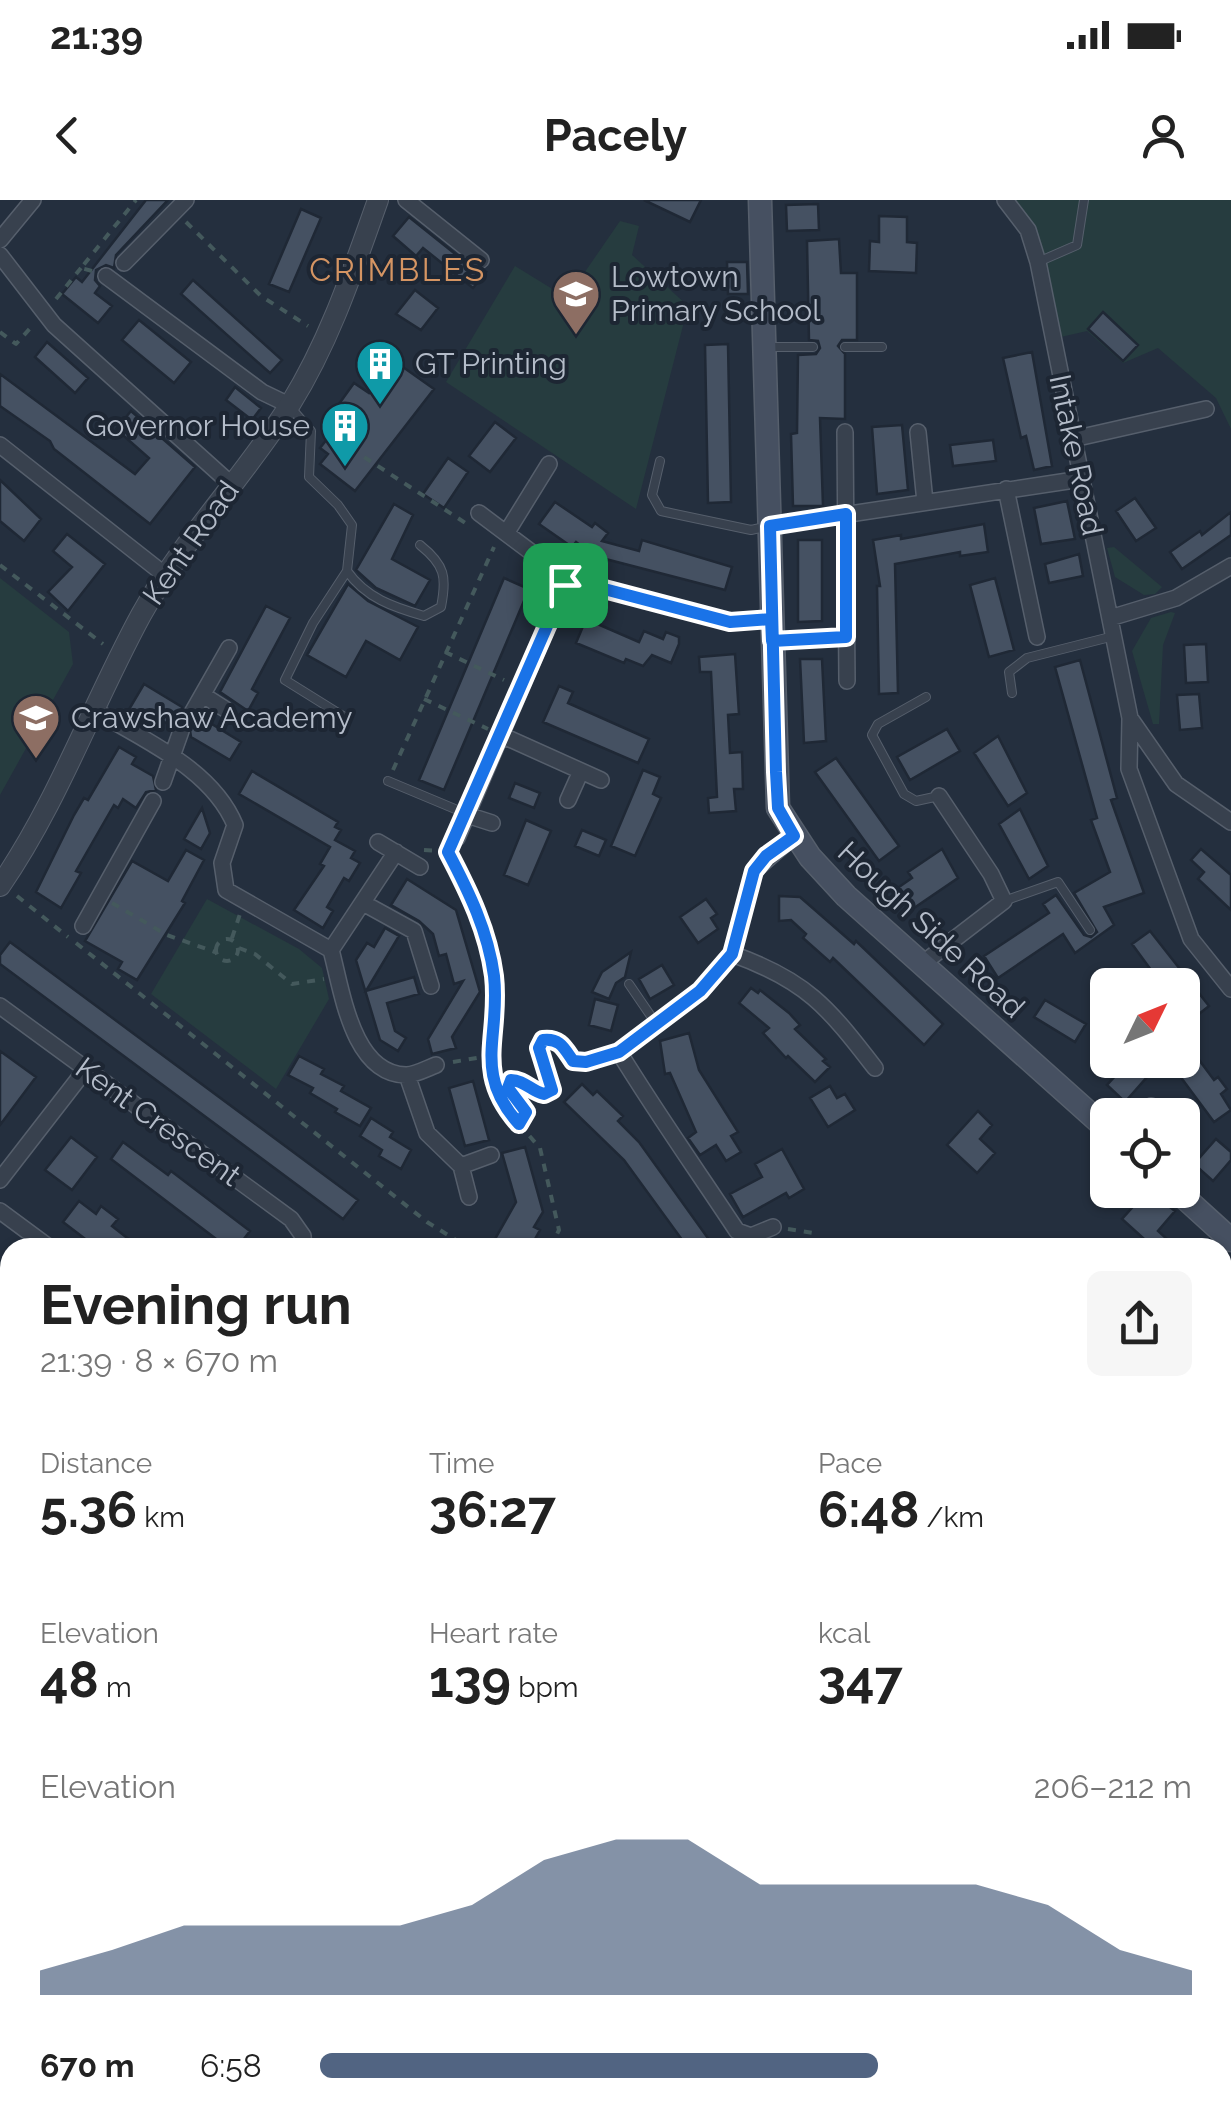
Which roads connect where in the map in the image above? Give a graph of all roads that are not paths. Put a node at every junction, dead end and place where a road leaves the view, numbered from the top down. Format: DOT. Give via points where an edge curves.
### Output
graph roads {
  1 [pos="33,200"];
  2 [pos="378,200"];
  3 [pos="406,200"];
  4 [pos="760,200"];
  5 [pos="1005,200"];
  6 [pos="1084,200"];
  7 [pos="181,205"];
  8 [pos="0,240"];
  9 [pos="0,254"];
  10 [pos="481,260"];
  11 [pos="1038,262"];
  12 [pos="124,263"];
  13 [pos="106,276"];
  14 [pos="765,347"];
  15 [pos="813,347"];
  16 [pos="845,347"];
  17 [pos="882,347"];
  18 [pos="289,406"];
  19 [pos="1206,409"];
  20 [pos="845,432"];
  21 [pos="918,432"];
  22 [pos="1073,438"];
  23 [pos="0,445"];
  24 [pos="660,461"];
  25 [pos="549,464"];
  26 [pos="1081,479"];
  27 [pos="232,485"];
  28 [pos="1006,490"];
  29 [pos="925,502"];
  30 [pos="479,513"];
  31 [pos="846,514"];
  32 [pos="770,526"];
  33 [pos="507,532"];
  34 [pos="420,545"];
  35 [pos="1231,566"];
  36 [pos="347,571"];
  37 [pos="165,575"];
  38 [pos="565,585"];
  39 [pos="1110,618"];
  40 [pos="772,630"];
  41 [pos="1037,636"];
  42 [pos="1114,636"];
  43 [pos="846,637"];
  44 [pos="229,648"];
  45 [pos="847,681"];
  46 [pos="1012,693"];
  47 [pos="203,695"];
  48 [pos="926,697"];
  49 [pos="225,708"];
  50 [pos="96,710"];
  51 [pos="192,713"];
  52 [pos="346,718"];
  53 [pos="1130,718"];
  54 [pos="181,732"];
  55 [pos="501,735"];
  56 [pos="172,757"];
  57 [pos="581,771"];
  58 [pos="600,780"];
  59 [pos="388,781"];
  60 [pos="164,782"];
  61 [pos="939,796"];
  62 [pos="153,800"];
  63 [pos="568,800"];
  64 [pos="467,814"];
  65 [pos="1231,822"];
  66 [pos="492,823"];
  67 [pos="794,836"];
  68 [pos="456,838"];
  69 [pos="378,842"];
  70 [pos="396,852"];
  71 [pos="420,867"];
  72 [pos="1,885"];
  73 [pos="1004,901"];
  74 [pos="365,904"];
  75 [pos="83,926"];
  76 [pos="1090,930"];
  77 [pos="331,950"];
  78 [pos="732,954"];
  79 [pos="922,964"];
  80 [pos="629,984"];
  81 [pos="432,986"];
  82 [pos="1231,989"];
  83 [pos="0,1006"];
  84 [pos="657,1024"];
  85 [pos="619,1052"];
  86 [pos="586,1062"];
  87 [pos="436,1066"];
  88 [pos="875,1068"];
  89 [pos="86,1069"];
  90 [pos="406,1075"];
  91 [pos="1090,1114"];
  92 [pos="491,1155"];
  93 [pos="461,1166"];
  94 [pos="0,1180"];
  95 [pos="468,1196"];
  96 [pos="1196,1208"];
  97 [pos="0,1211"];
  98 [pos="774,1227"];
  99 [pos="36,1238"];
  100 [pos="303,1238"];
  101 [pos="746,1238"];
  102 [pos="757,1238"];
  103 [pos="1229,1238"];
  1 -- 8 [label="street"];
  2 -- 18 [label="street, Kent Road" via="327,337"];
  3 -- 10 [label="street"];
  4 -- 14 [label="main road, Hough Side Road"];
  5 -- 11 [label="street, Intake Road" via="1028,230"];
  6 -- 11 [label="lane" via="1076,245"];
  7 -- 12 [label="street"];
  9 -- 27 [label="street" via="54,325"];
  11 -- 22 [label="street, Intake Road"];
  13 -- 18 [label="street"];
  14 -- 15 [label="lane"];
  14 -- 32 [label="main road, Hough Side Road"];
  16 -- 17 [label="lane"];
  18 -- 27 [label="street, Kent Road"];
  18 -- 36 [label="lane" via="311,432 310,477 352,525"];
  19 -- 22 [label="street"];
  20 -- 31 [label="street"];
  21 -- 29 [label="street"];
  22 -- 26 [label="street, Intake Road"];
  23 -- 37 [label="street"];
  24 -- 32 [label="lane" via="652,495 668,515 751,530"];
  25 -- 33 [label="street"];
  26 -- 28 [label="street"];
  26 -- 39 [label="street, Intake Road"];
  27 -- 37 [label="street, Kent Road"];
  28 -- 29 [label="street"];
  28 -- 41 [label="street"];
  29 -- 31 [label="street"];
  30 -- 33 [label="street"];
  31 -- 32 [label="street"];
  31 -- 43 [label="street"];
  32 -- 40 [label="main road, Hough Side Road"];
  33 -- 38 [label="street"];
  34 -- 36 [label="lane" via="447,577 442,607 424,616 359,588"];
  35 -- 39 [label="street" via="1176,598"];
  36 -- 52 [label="lane" via="285,680"];
  37 -- 50 [label="street, Kent Road"];
  38 -- 40 [label="street" via="589,585"];
  38 -- 55 [label="street"];
  39 -- 42 [label="street, Intake Road"];
  40 -- 43 [label="street"];
  40 -- 67 [label="main road, Hough Side Road" via="778,808"];
  42 -- 46 [label="lane" via="1020,661 1009,672"];
  42 -- 53 [label="street, Intake Road"];
  43 -- 45 [label="street"];
  44 -- 47 [label="street"];
  47 -- 49 [label="street"];
  47 -- 51 [label="street"];
  48 -- 61 [label="lane" via="878,724 872,735 904,794 916,801"];
  50 -- 56 [label="street"];
  50 -- 72 [label="street, Kent Road"];
  53 -- 65 [label="street" via="1176,784"];
  53 -- 82 [label="street" via="1130,769 1191,940"];
  54 -- 56 [label="street"];
  55 -- 57 [label="street"];
  55 -- 64 [label="street"];
  56 -- 60 [label="street"];
  56 -- 77 [label="street" via="225,801 235,825 222,863 226,890"];
  57 -- 58 [label="street"];
  57 -- 63 [label="street"];
  59 -- 64 [label="lane"];
  61 -- 73 [label="street"];
  62 -- 75 [label="street"];
  64 -- 66 [label="street"];
  64 -- 68 [label="street"];
  67 -- 78 [label="street" via="754,871"];
  67 -- 79 [label="main road, Hough Side Road" via="846,896"];
  69 -- 70 [label="street"];
  70 -- 71 [label="street"];
  70 -- 74 [label="street"];
  73 -- 76 [label="lane" via="1058,882"];
  73 -- 79 [label="street"];
  74 -- 77 [label="street"];
  74 -- 81 [label="street" via="414,931"];
  77 -- 90 [label="street" via="359,1046 380,1066"];
  78 -- 84 [label="street" via="700,991"];
  78 -- 88 [label="street" via="778,970 814,995"];
  79 -- 91 [label="main road, Hough Side Road"];
  80 -- 84 [label="lane"];
  83 -- 89 [label="street, Kent Crescent"];
  84 -- 85 [label="street"];
  85 -- 86 [label="street"];
  85 -- 101 [label="street"];
  87 -- 90 [label="street"];
  89 -- 94 [label="street"];
  89 -- 100 [label="street, Kent Crescent" via="290,1219"];
  90 -- 93 [label="street" via="428,1133"];
  92 -- 93 [label="street"];
  93 -- 95 [label="street"];
  96 -- 103 [label="main road"];
  97 -- 99 [label="street"];
  98 -- 102 [label="street"];
}
